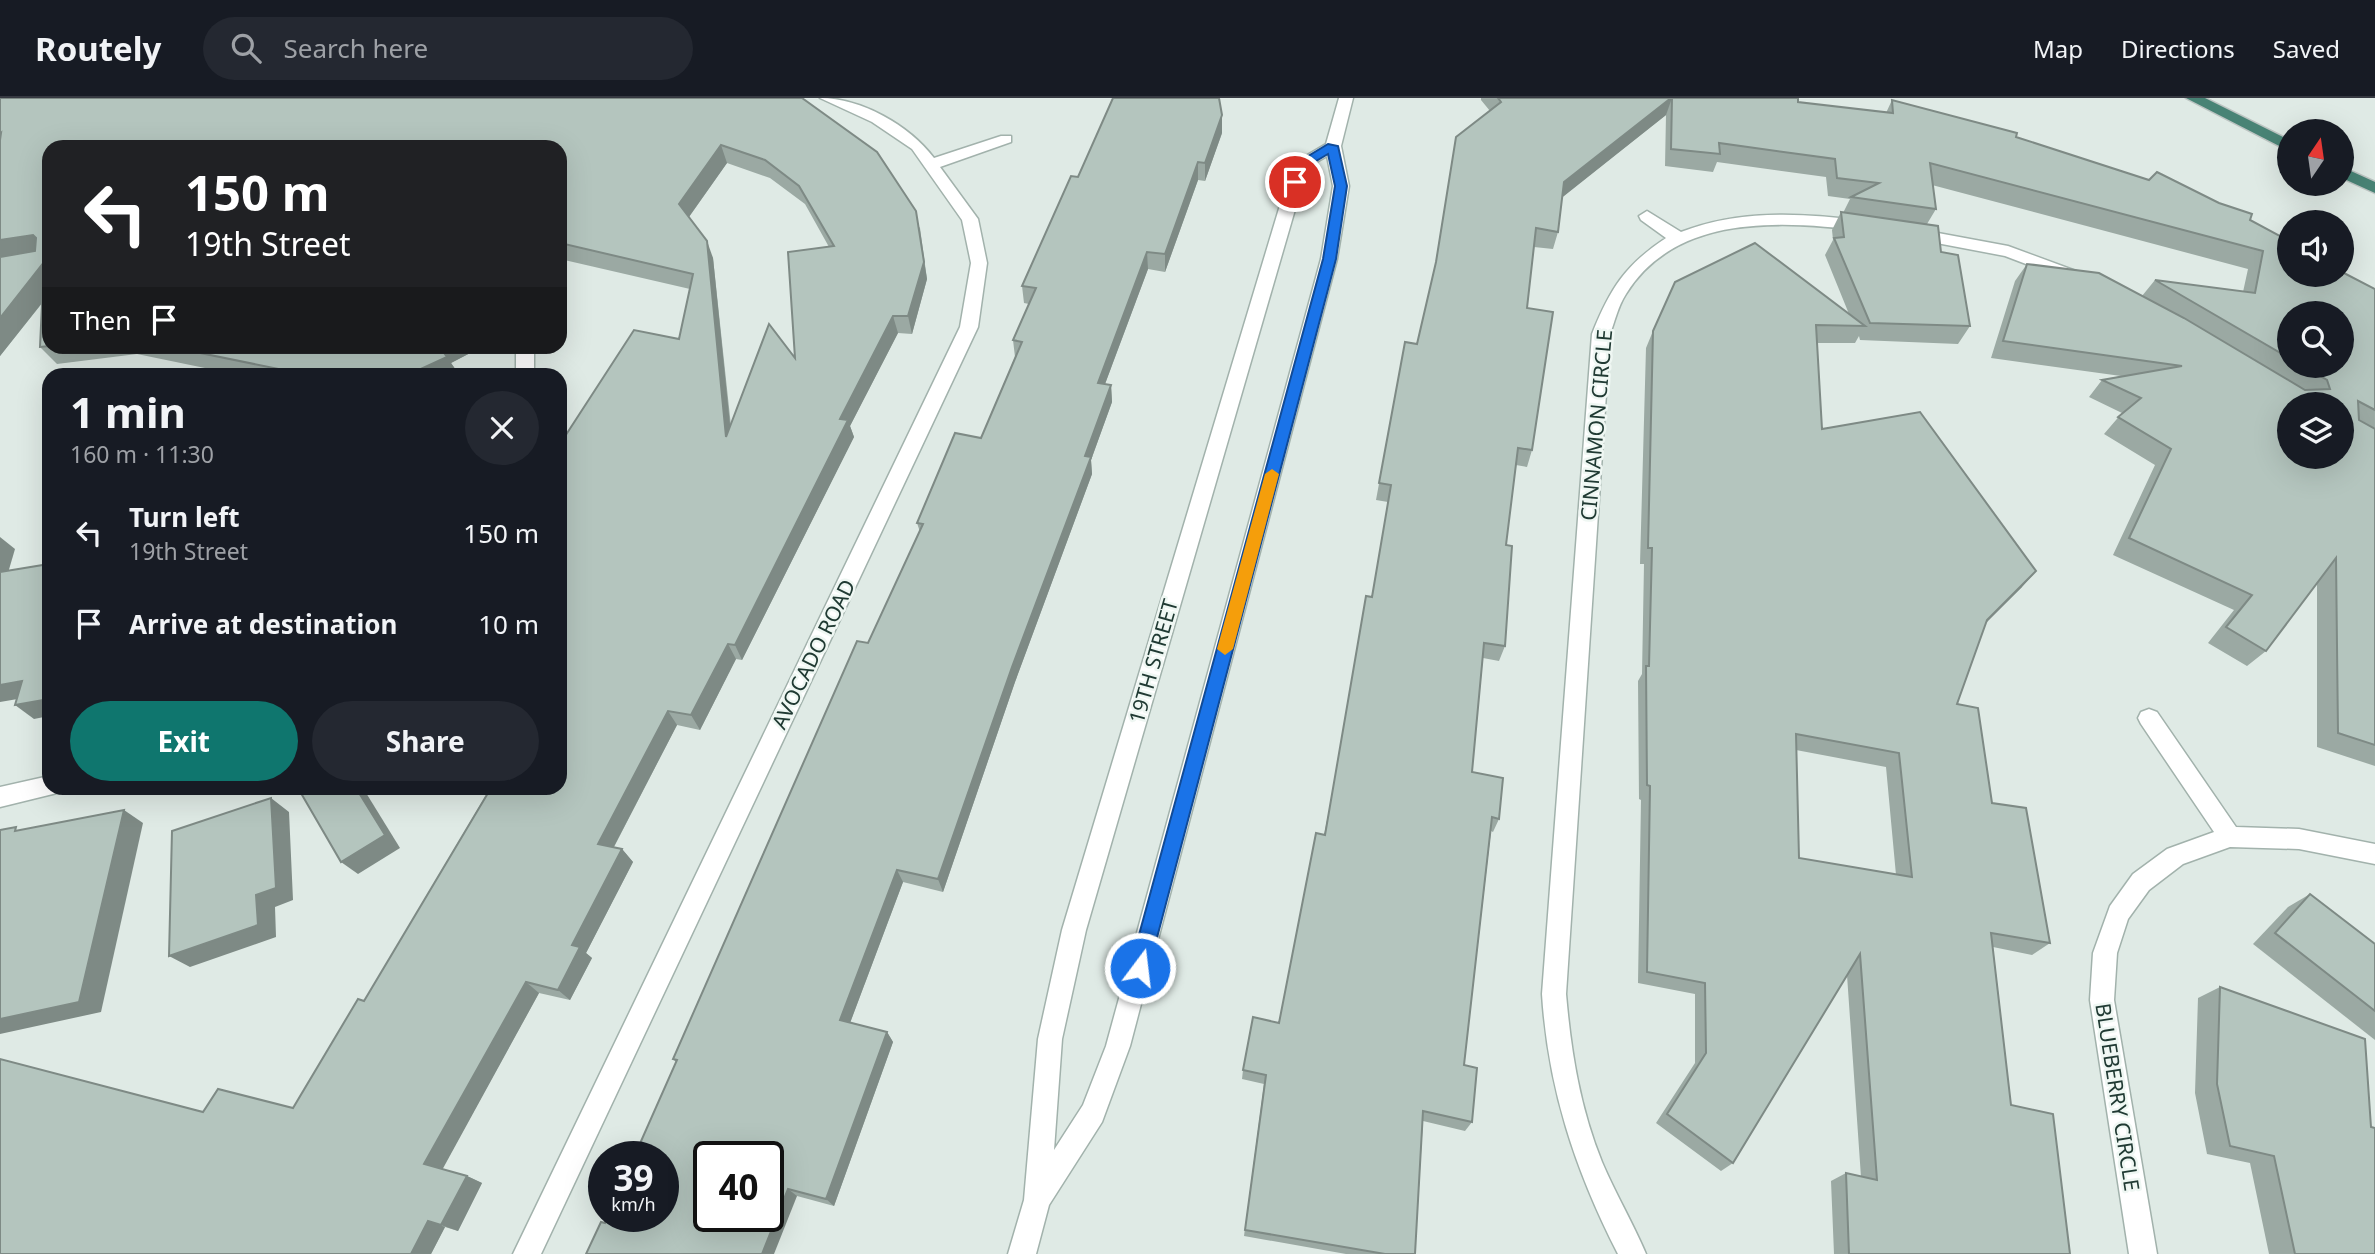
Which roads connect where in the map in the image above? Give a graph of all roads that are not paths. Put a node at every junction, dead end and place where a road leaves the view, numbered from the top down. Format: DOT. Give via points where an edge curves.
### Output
graph roads {
  1 [pos="827,98"];
  2 [pos="1346,98"];
  3 [pos="2193,98"];
  4 [pos="1006,139"];
  5 [pos="2277,140"];
  6 [pos="1333,146"];
  7 [pos="932,164"];
  8 [pos="2354,178"];
  9 [pos="2375,188"];
  10 [pos="1647,216"];
  11 [pos="1679,239"];
  12 [pos="2092,285"];
  13 [pos="2149,718"];
  14 [pos="42,788"];
  15 [pos="0,797"];
  16 [pos="2231,837"];
  17 [pos="2375,854"];
  18 [pos="1037,1200"];
  19 [pos="527,1254"];
  20 [pos="1022,1254"];
  21 [pos="1632,1254"];
  22 [pos="2143,1254"];
  1 -- 7 [label="street, AVOCADO ROAD" via="877,119 917,146"];
  2 -- 6 [label="street, 19TH STREET"];
  3 -- 5 [label="highway"];
  4 -- 7 [label="street"];
  6 -- 18 [label="street, 19TH STREET" via="1341,186 1329,259 1118,1046 1093,1113"];
  6 -- 18 [label="street, 19TH STREET" via="1309,160 1295,182 1074,930 1050,1039"];
  7 -- 19 [label="street, AVOCADO ROAD" via="970,219 979,263 969,327"];
  8 -- 9 [label="highway"];
  10 -- 11 [label="street"];
  11 -- 12 [label="street, CINNAMON CIRCLE" via="1742,220 1782,217 1886,229 2008,251"];
  11 -- 21 [label="street, CINNAMON CIRCLE" via="1655,252 1620,285 1607,308 1601,334 1554,994 1556,1035 1571,1114 1595,1184"];
  13 -- 16 [label="street"];
  14 -- 15 [label="street"];
  16 -- 17 [label="street, BLUEBERRY CIRCLE" via="2299,839"];
  16 -- 22 [label="street, BLUEBERRY CIRCLE" via="2175,856 2141,882 2118,914 2105,953 2102,1000"];
  18 -- 20 [label="street, 19TH STREET"];
}
